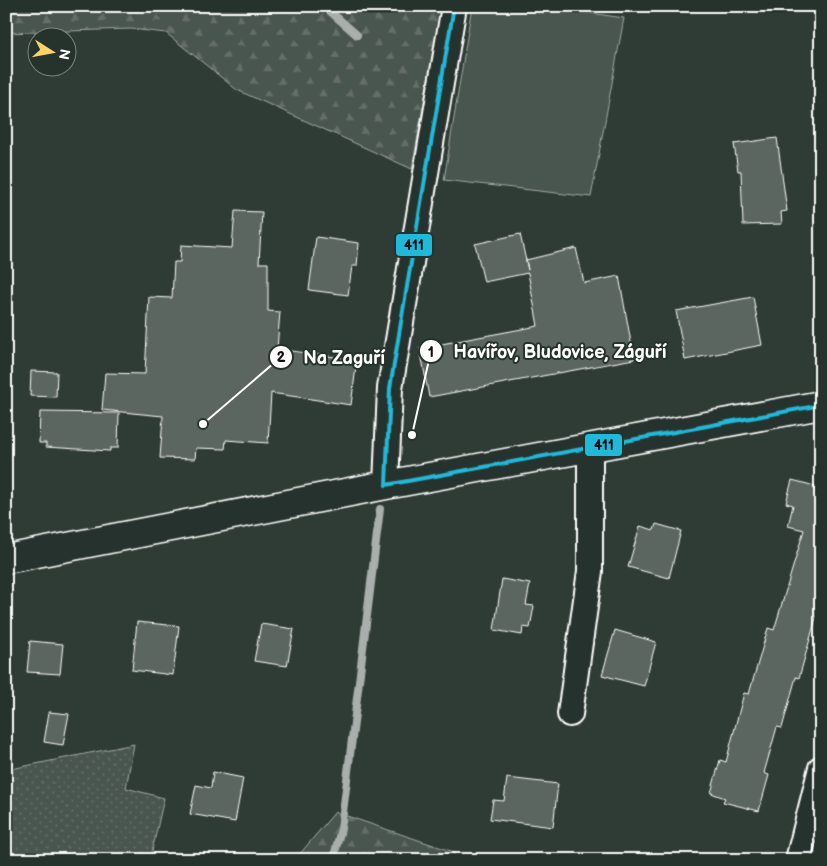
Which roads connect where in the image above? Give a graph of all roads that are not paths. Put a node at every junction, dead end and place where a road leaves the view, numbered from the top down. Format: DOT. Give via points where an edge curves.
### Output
graph roads {
  1 [pos="454,6"];
  2 [pos="821,404"];
  3 [pos="590,447"];
  4 [pos="386,485"];
  5 [pos="6,559"];
  6 [pos="570,714"];
  7 [pos="821,768"];
  8 [pos="798,860"];
  1 -- 4 [label="street" via="390,388"];
  2 -- 3 [label="street"];
  3 -- 4 [label="street"];
  3 -- 6 [label="street" via="590,570"];
  4 -- 5 [label="street"];
  7 -- 8 [label="street"];
}
